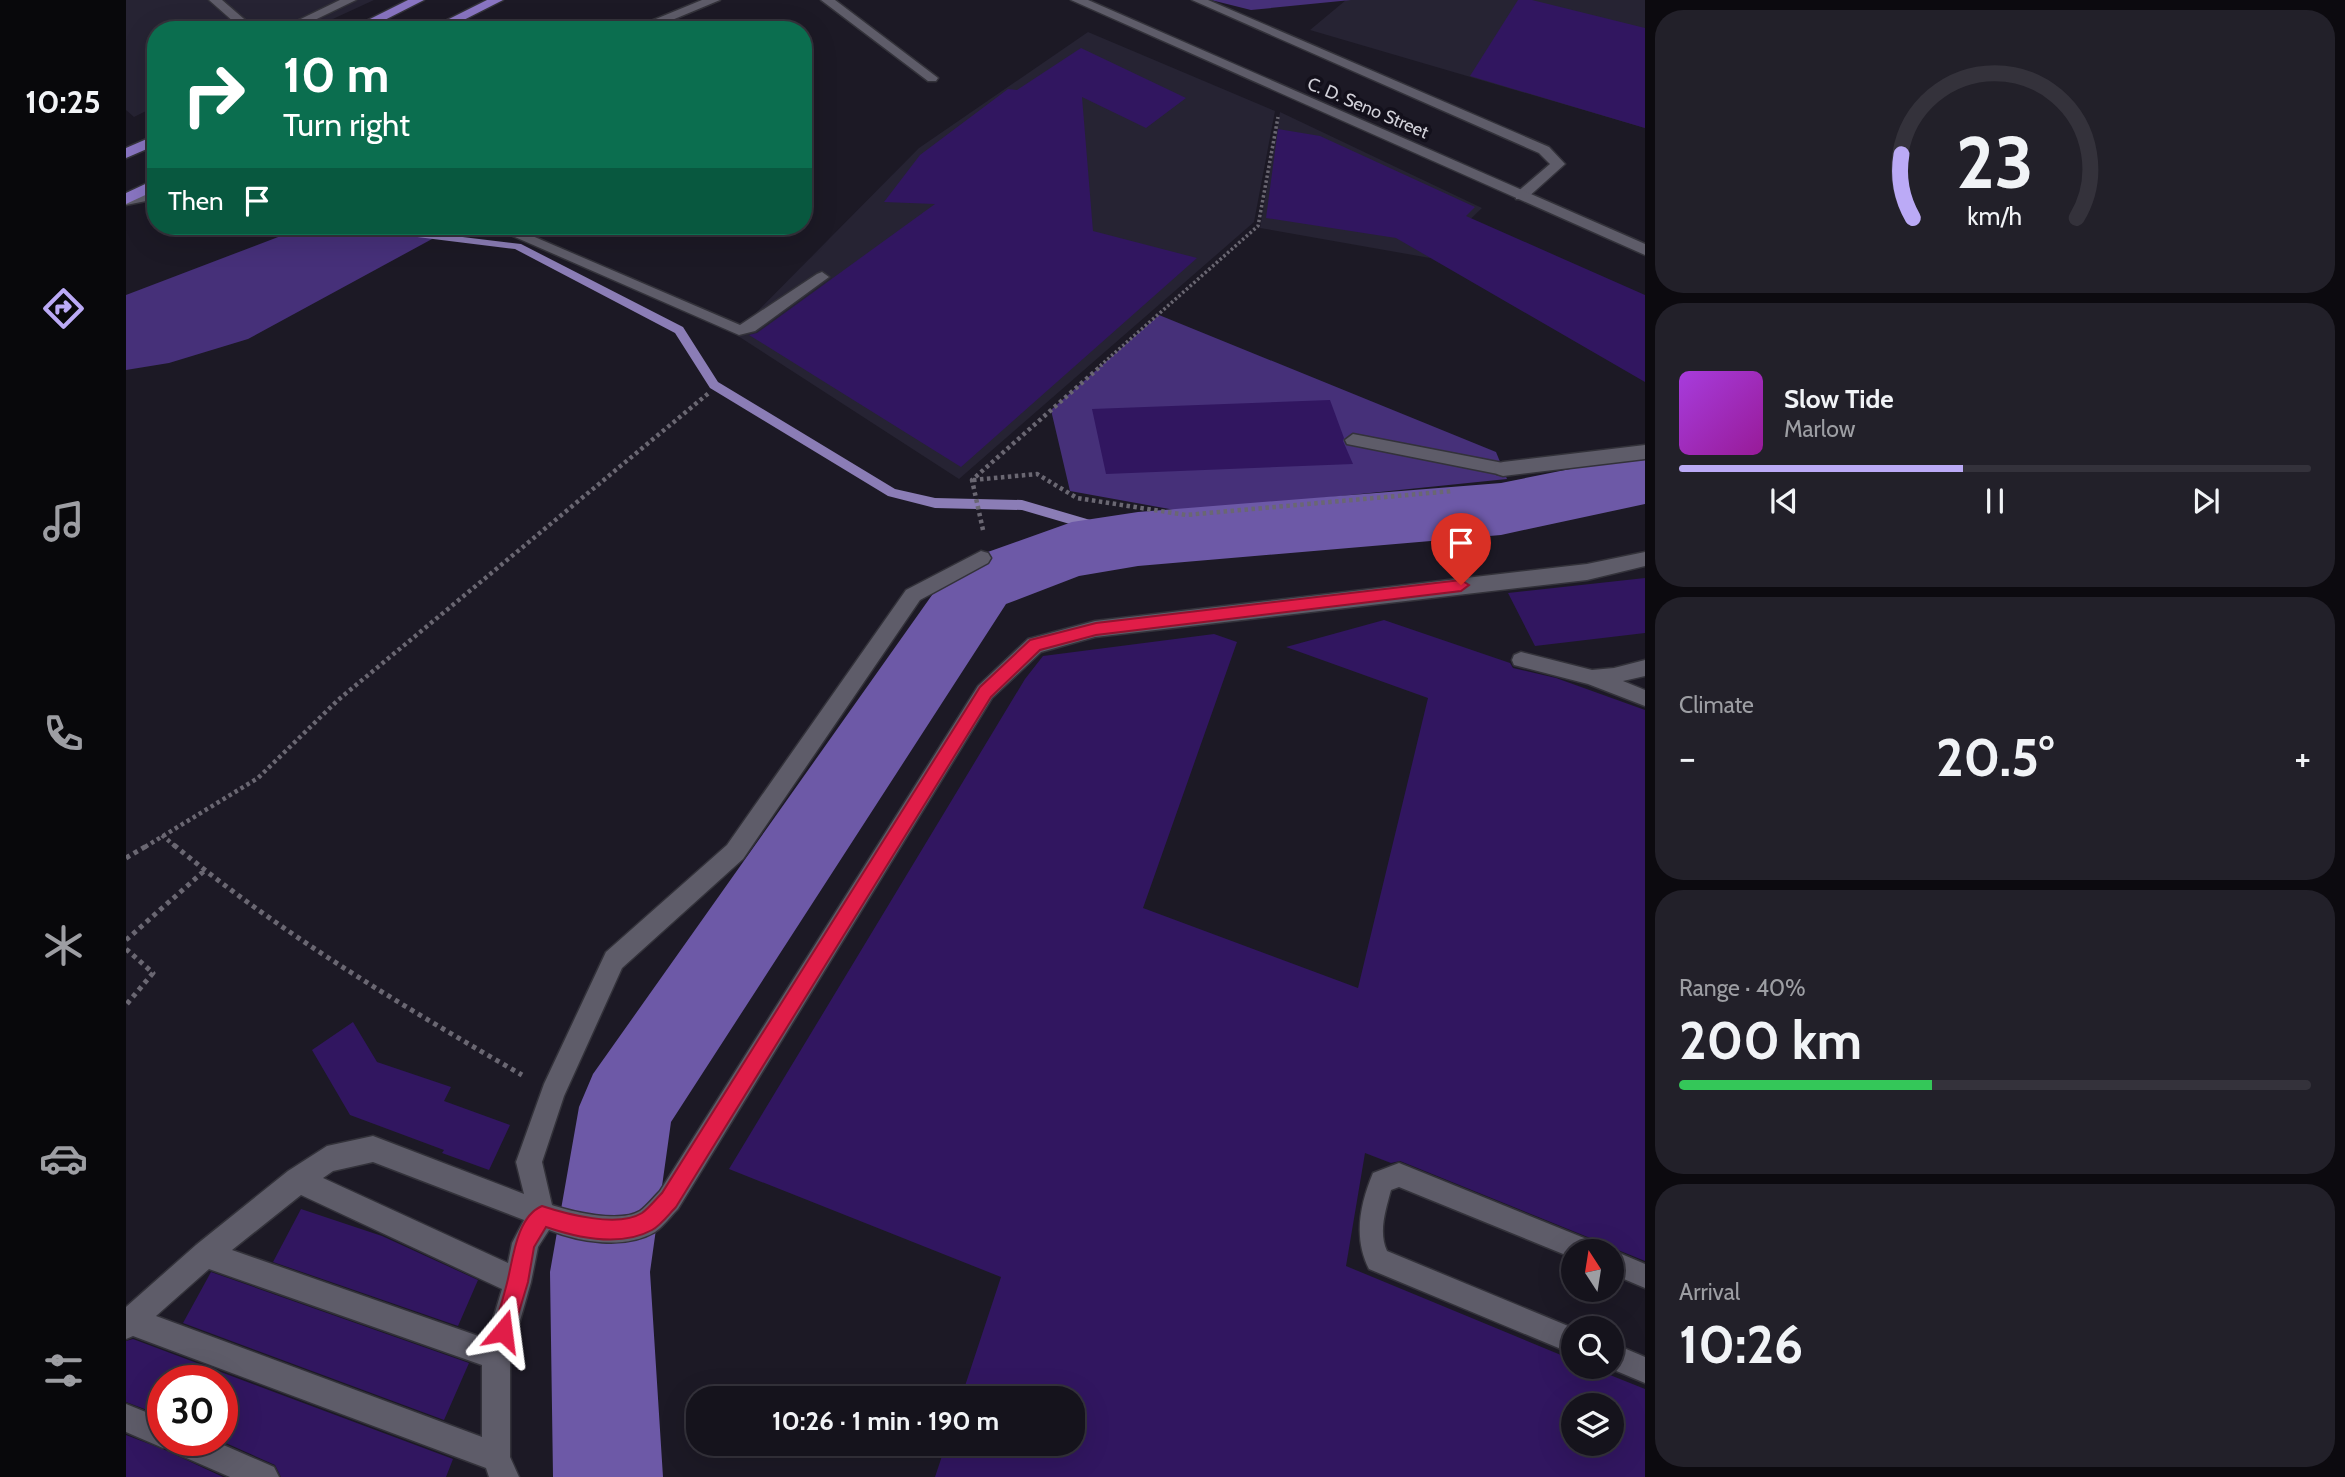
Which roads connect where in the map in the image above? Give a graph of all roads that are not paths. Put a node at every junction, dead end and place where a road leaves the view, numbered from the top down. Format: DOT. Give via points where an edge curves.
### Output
graph roads {
  1 [pos="215,0"];
  2 [pos="350,0"];
  3 [pos="418,0"];
  4 [pos="497,0"];
  5 [pos="714,0"];
  6 [pos="827,0"];
  7 [pos="1077,0"];
  8 [pos="1198,0"];
  9 [pos="240,21"];
  10 [pos="304,21"];
  11 [pos="373,21"];
  12 [pos="452,21"];
  13 [pos="659,21"];
  14 [pos="932,78"];
  15 [pos="147,144"];
  16 [pos="126,154"];
  17 [pos="147,189"];
  18 [pos="147,196"];
  19 [pos="1521,196"];
  20 [pos="126,200"];
  21 [pos="518,235"];
  22 [pos="1645,250"];
  23 [pos="822,277"];
  24 [pos="1353,440"];
  25 [pos="1645,452"];
  26 [pos="1503,469"];
  27 [pos="981,558"];
  28 [pos="1645,559"];
  29 [pos="1521,660"];
  30 [pos="1645,668"];
  31 [pos="1590,677"];
  32 [pos="1645,698"];
  33 [pos="297,1180"];
  34 [pos="542,1216"];
  35 [pos="1561,1241"];
  36 [pos="205,1254"];
  37 [pos="1624,1267"];
  38 [pos="1645,1276"];
  39 [pos="518,1282"];
  40 [pos="129,1323"];
  41 [pos="1561,1336"];
  42 [pos="496,1356"];
  43 [pos="1624,1361"];
  44 [pos="1645,1370"];
  45 [pos="126,1418"];
  46 [pos="147,1427"];
  47 [pos="215,1456"];
  48 [pos="500,1467"];
  49 [pos="264,1477"];
  1 -- 9 [label="lane"];
  2 -- 10 [label="lane"];
  3 -- 11 [label="main road"];
  4 -- 12 [label="main road"];
  5 -- 13 [label="street"];
  6 -- 14 [label="lane"];
  7 -- 19 [label="street, C. D. Seno Street"];
  8 -- 19 [label="lane" via="1544,150 1558,164"];
  15 -- 16 [label="main road"];
  17 -- 20 [label="main road"];
  18 -- 20 [label="street"];
  19 -- 22 [label="street, C. D. Seno Street"];
  21 -- 23 [label="lane" via="739,330"];
  24 -- 26 [label="lane"];
  25 -- 26 [label="street"];
  27 -- 34 [label="street" via="913,595 735,852 614,960 553,1093 529,1162"];
  28 -- 34 [label="street" via="1587,572 1096,629 1035,645 985,692 669,1200 647,1222 626,1228 576,1227"];
  29 -- 31 [label="lane"];
  30 -- 31 [label="lane"];
  31 -- 32 [label="lane"];
  33 -- 34 [label="street" via="327,1159 373,1149"];
  33 -- 36 [label="street"];
  33 -- 39 [label="street"];
  34 -- 39 [label="street" via="524,1243"];
  35 -- 41 [label="lane" via="1399,1175 1381,1181 1370,1242 1378,1260"];
  36 -- 40 [label="street"];
  36 -- 42 [label="street"];
  37 -- 38 [label="lane"];
  39 -- 42 [label="street"];
  40 -- 48 [label="street"];
  42 -- 48 [label="street"];
  43 -- 44 [label="lane"];
  45 -- 46 [label="street"];
  47 -- 49 [label="street"];
}
